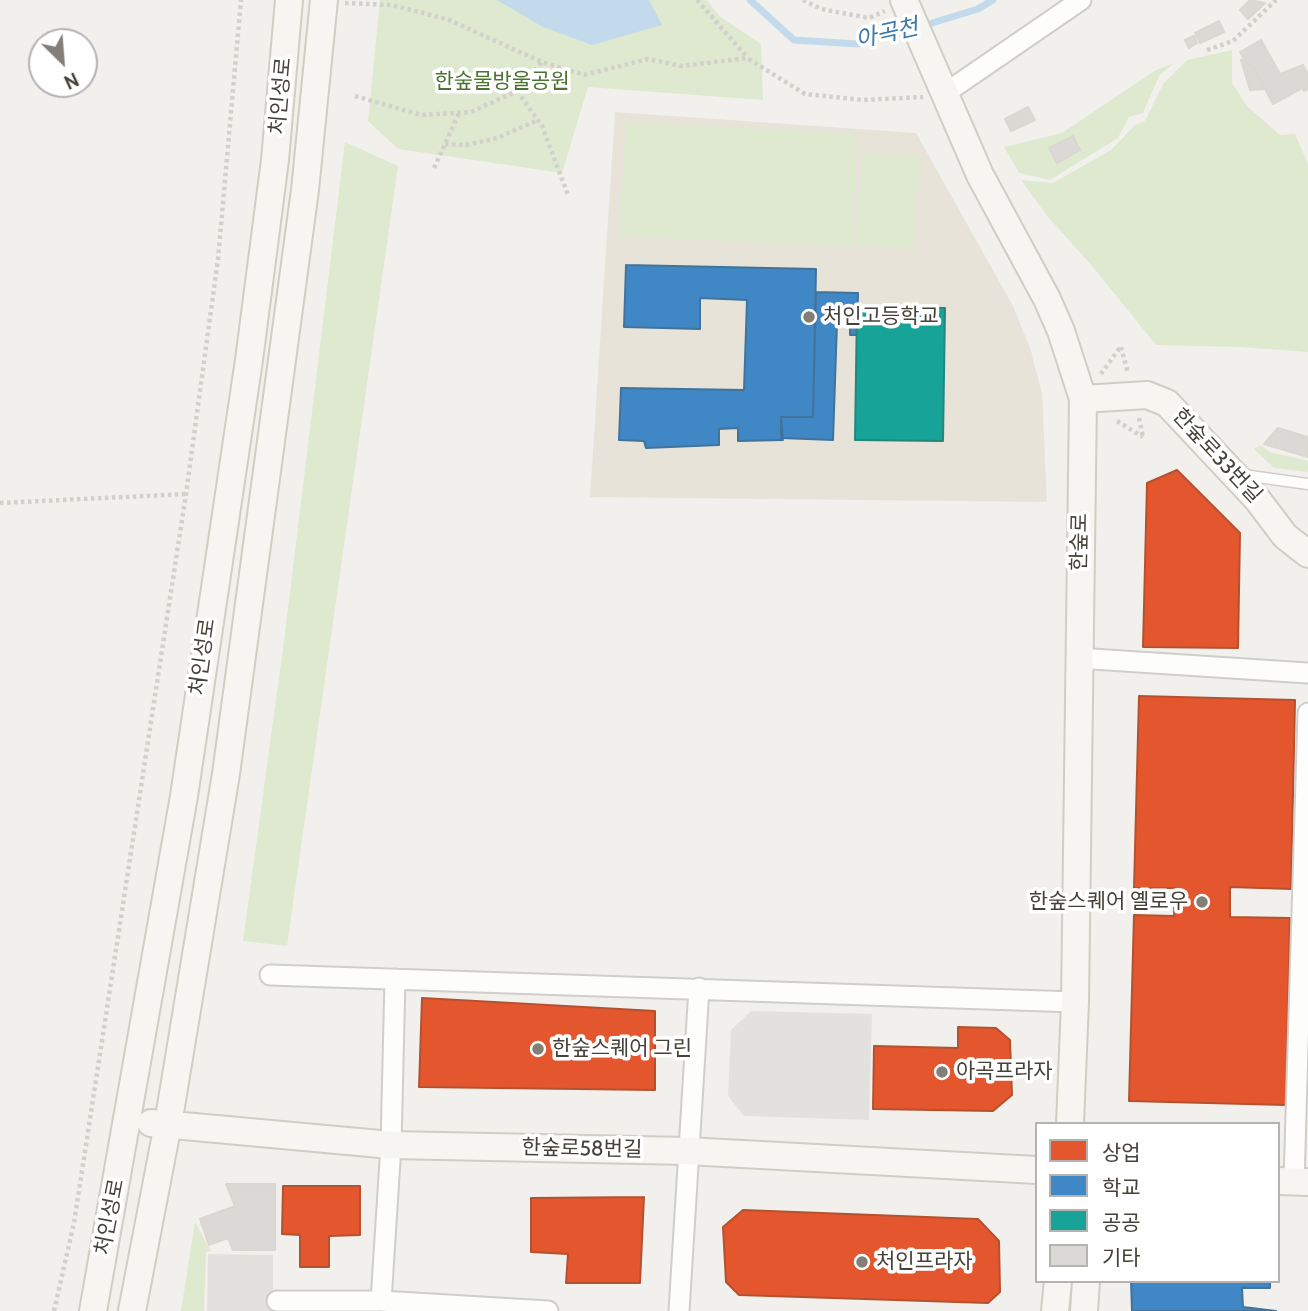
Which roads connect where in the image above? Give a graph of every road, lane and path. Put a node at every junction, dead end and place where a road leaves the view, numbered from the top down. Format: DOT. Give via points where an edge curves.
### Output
graph roads {
  1 [pos="240,0"];
  2 [pos="289,0"];
  3 [pos="697,0"];
  4 [pos="803,0"];
  5 [pos="1081,0"];
  6 [pos="1276,0"];
  7 [pos="323,1"];
  8 [pos="391,3"];
  9 [pos="906,4"];
  10 [pos="1207,50"];
  11 [pos="747,58"];
  12 [pos="542,62"];
  13 [pos="517,91"];
  14 [pos="944,94"];
  15 [pos="355,96"];
  16 [pos="460,113"];
  17 [pos="538,120"];
  18 [pos="446,144"];
  19 [pos="434,167"];
  20 [pos="568,195"];
  21 [pos="1083,399"];
  22 [pos="1232,474"];
  23 [pos="1308,484"];
  24 [pos="186,494"];
  25 [pos="0,503"];
  26 [pos="1267,511"];
  27 [pos="1308,533"];
  28 [pos="1308,554"];
  29 [pos="1077,658"];
  30 [pos="1308,673"];
  31 [pos="1308,713"];
  32 [pos="1305,871"];
  33 [pos="270,975"];
  34 [pos="395,978"];
  35 [pos="699,988"];
  36 [pos="1074,1002"];
  37 [pos="1302,1026"];
  38 [pos="128,1122"];
  39 [pos="1070,1122"];
  40 [pos="168,1124"];
  41 [pos="391,1145"];
  42 [pos="688,1151"];
  43 [pos="1035,1170"];
  44 [pos="1293,1181"];
  45 [pos="1058,1283"];
  46 [pos="1086,1283"];
  47 [pos="277,1301"];
  48 [pos="381,1301"];
  49 [pos="54,1311"];
  50 [pos="93,1311"];
  51 [pos="132,1311"];
  52 [pos="548,1311"];
  53 [pos="679,1311"];
  54 [pos="1055,1311"];
  55 [pos="1084,1311"];
  1 -- 24 [label="path" via="218,258"];
  2 -- 38 [label="main road, 처인성로" via="275,160 249,360 184,796"];
  3 -- 11 [label="path"];
  4 -- 9 [label="path" via="821,9 869,18"];
  5 -- 14 [label="street"];
  6 -- 10 [label="path" via="1233,41"];
  7 -- 8 [label="path"];
  7 -- 40 [label="main road, 처인성로" via="305,190 226,774"];
  8 -- 12 [label="path" via="447,19"];
  9 -- 14 [label="main road, 한숲로"];
  11 -- 12 [label="path" via="682,66 648,59 584,75"];
  11 -- 14 [label="path" via="805,94 863,100"];
  12 -- 13 [label="path"];
  13 -- 16 [label="path" via="471,113"];
  13 -- 17 [label="path"];
  14 -- 21 [label="main road, 한숲로" via="995,206 1047,299"];
  15 -- 16 [label="path" via="421,115"];
  16 -- 18 [label="path"];
  17 -- 18 [label="path" via="497,138"];
  17 -- 20 [label="path"];
  18 -- 19 [label="path"];
  21 -- 22 [label="main road, 한숲로33번길" via="1133,395 1158,399 1177,411"];
  21 -- 29 [label="main road, 한숲로"];
  22 -- 23 [label="lane"];
  22 -- 26 [label="main road, 한숲로33번길"];
  24 -- 25 [label="path"];
  24 -- 49 [label="path" via="74,1223"];
  26 -- 27 [label="main road, 한숲로33번길"];
  26 -- 28 [label="main road, 한숲로33번길" via="1285,536"];
  29 -- 30 [label="street"];
  29 -- 36 [label="main road, 한숲로"];
  31 -- 32 [label="street"];
  32 -- 37 [label="street"];
  33 -- 34 [label="street"];
  34 -- 35 [label="street"];
  34 -- 41 [label="street"];
  35 -- 36 [label="street"];
  35 -- 42 [label="street"];
  36 -- 39 [label="main road, 한숲로"];
  37 -- 44 [label="street"];
  38 -- 40 [label="main road, 한숲로58번길"];
  38 -- 50 [label="main road, 처인성로"];
  40 -- 41 [label="main road, 한숲로58번길"];
  40 -- 51 [label="main road, 처인성로"];
  41 -- 42 [label="main road, 한숲로58번길"];
  41 -- 48 [label="street"];
  42 -- 43 [label="main road, 한숲로58번길"];
  42 -- 53 [label="street"];
  45 -- 54 [label="main road"];
  46 -- 55 [label="main road"];
  47 -- 48 [label="street"];
  48 -- 52 [label="street"];
}
